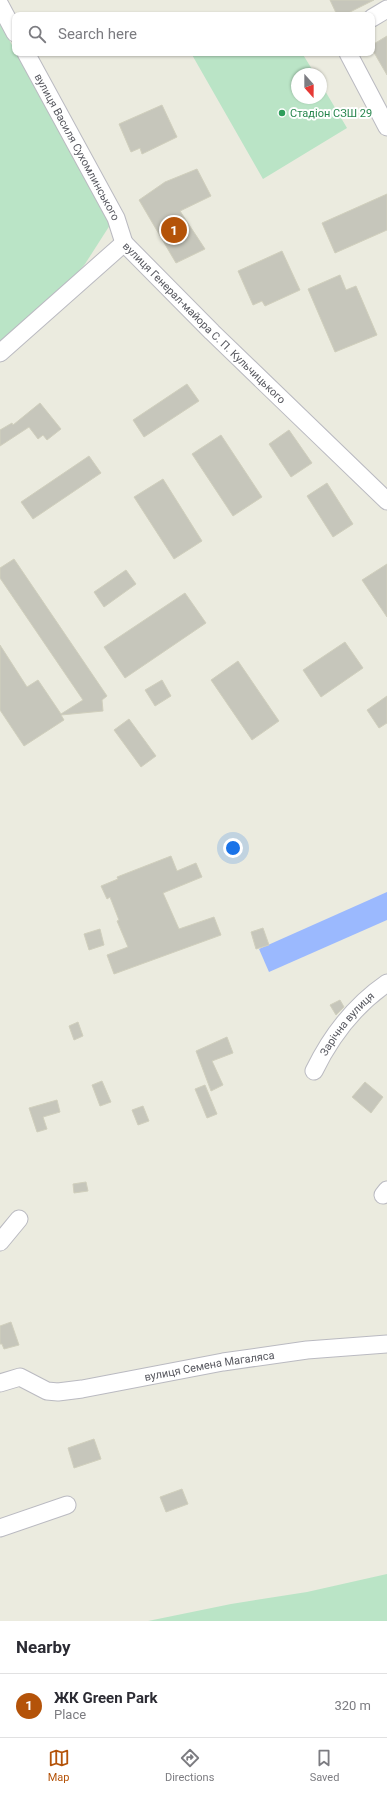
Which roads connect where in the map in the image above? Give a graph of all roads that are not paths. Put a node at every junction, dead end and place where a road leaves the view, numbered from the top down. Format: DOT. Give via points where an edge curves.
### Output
graph roads {
  1 [pos="0,5"];
  2 [pos="387,9"];
  3 [pos="375,16"];
  4 [pos="12,27"];
  5 [pos="28,56"];
  6 [pos="350,56"];
  7 [pos="387,127"];
  8 [pos="124,243"];
  9 [pos="0,353"];
  10 [pos="368,483"];
  11 [pos="387,486"];
  12 [pos="387,501"];
  13 [pos="387,983"];
  14 [pos="314,1071"];
  15 [pos="19,1219"];
  16 [pos="0,1242"];
  17 [pos="387,1344"];
  18 [pos="0,1383"];
  19 [pos="66,1505"];
  20 [pos="0,1528"];
  1 -- 4 [label="street"];
  2 -- 3 [label="street"];
  5 -- 8 [label="street, вулиця Василя Сухомлинського" via="116,218"];
  6 -- 7 [label="street"];
  8 -- 9 [label="street, вулиця Генерал-майора С. П. Кульчицького"];
  8 -- 10 [label="street, вулиця Генерал-майора С. П. Кульчицького"];
  10 -- 11 [label="street"];
  10 -- 12 [label="street, вулиця Генерал-майора С. П. Кульчицького"];
  13 -- 14 [label="street, Зарічна вулиця" via="373,992 349,1017 325,1049"];
  15 -- 16 [label="street"];
  17 -- 18 [label="street, вулиця Семена Магаляса" via="307,1350 223,1362 64,1392 47,1391 20,1377"];
  19 -- 20 [label="street"];
}
